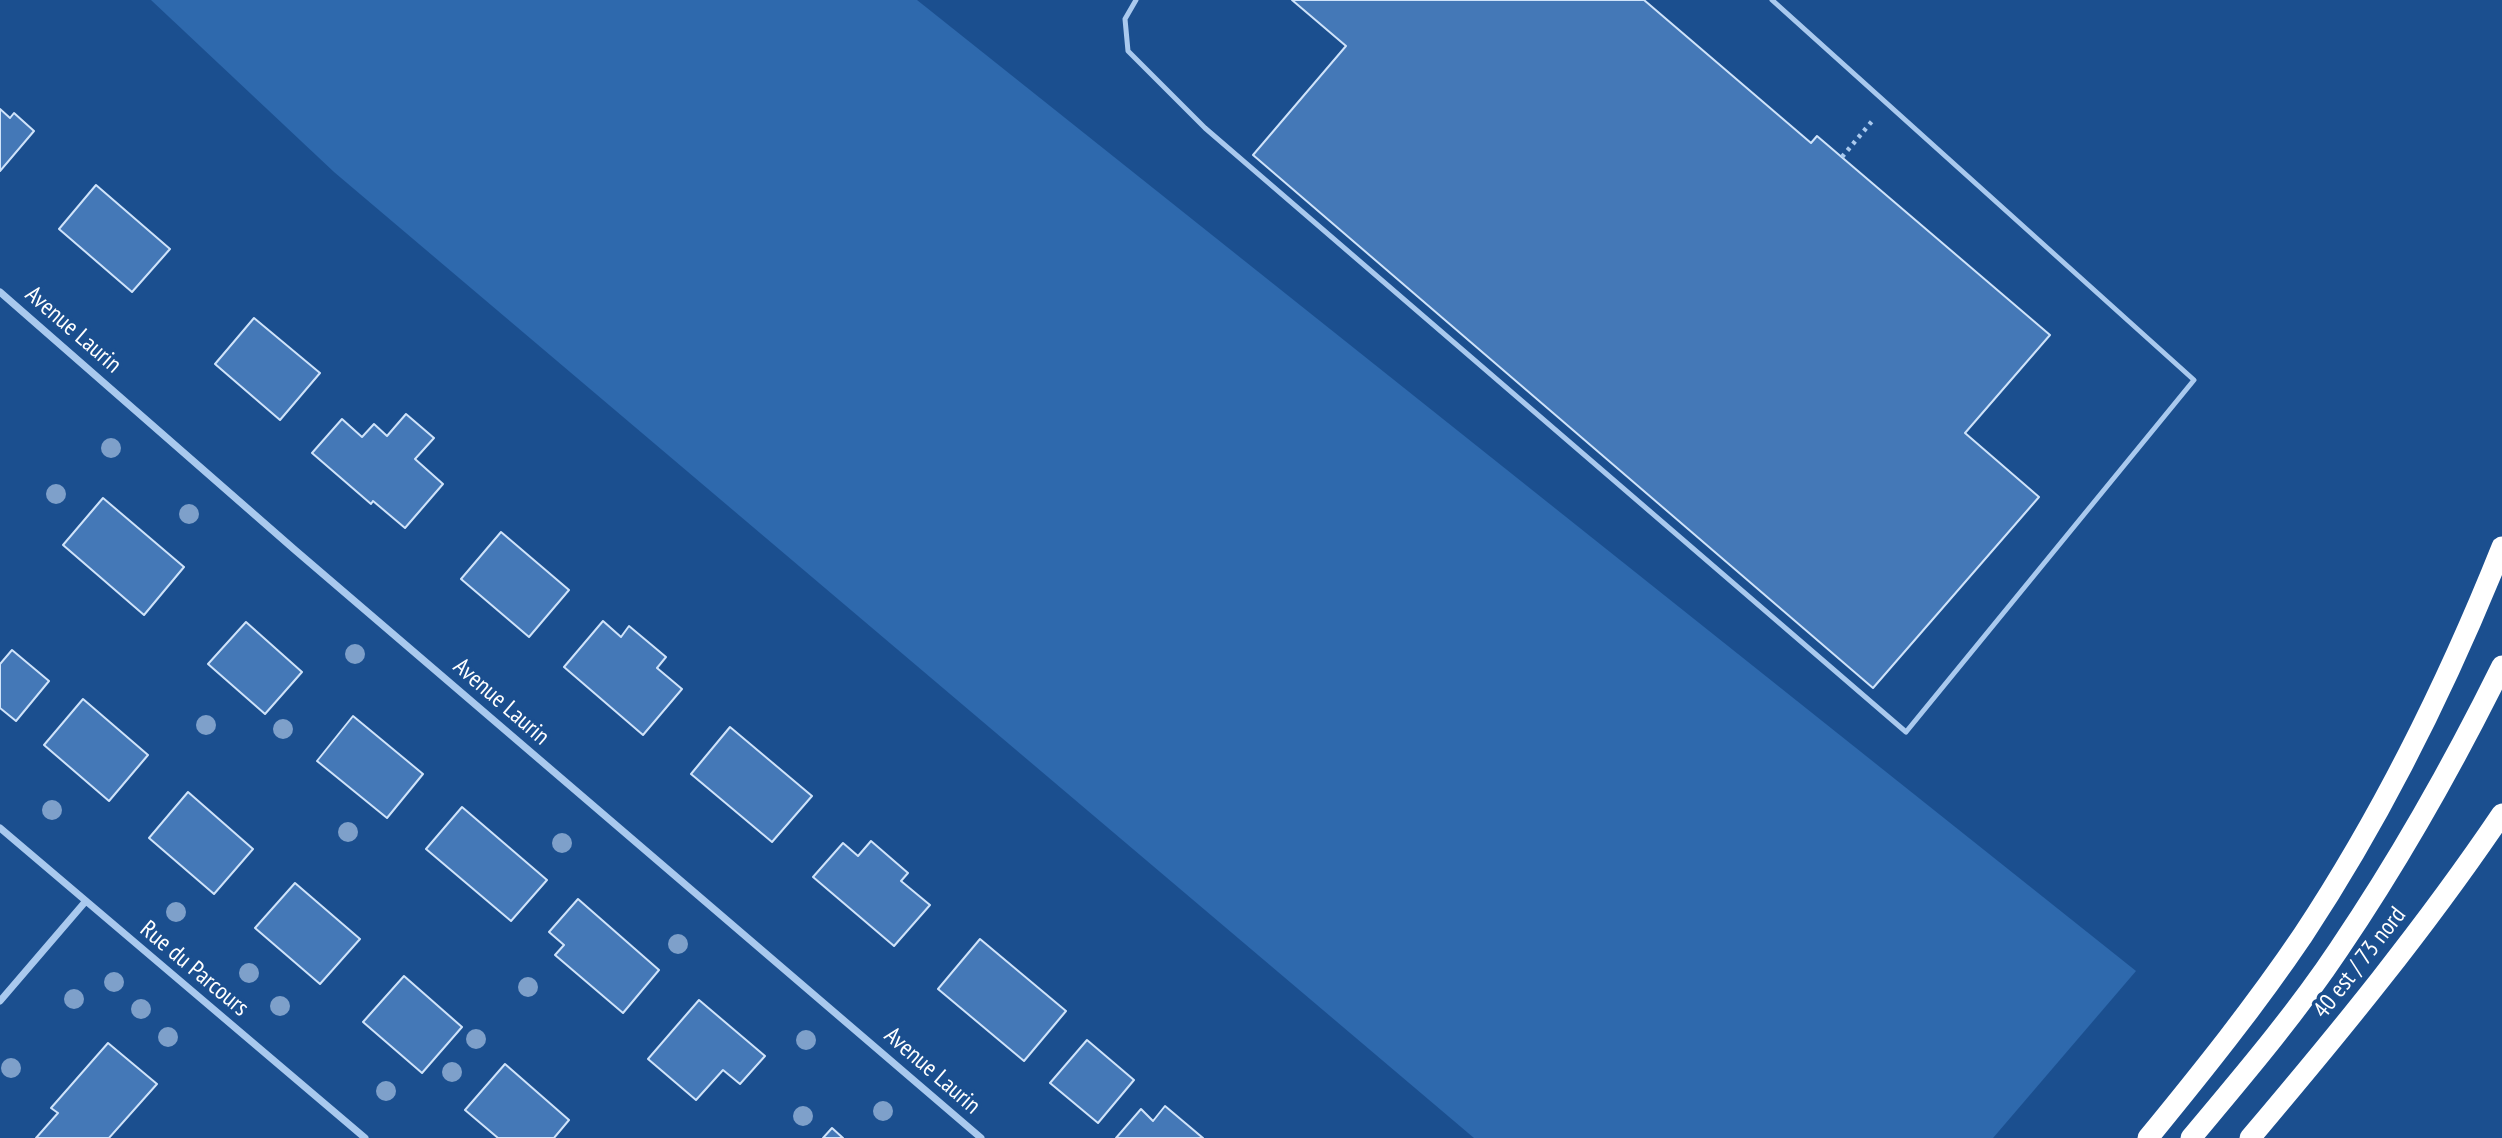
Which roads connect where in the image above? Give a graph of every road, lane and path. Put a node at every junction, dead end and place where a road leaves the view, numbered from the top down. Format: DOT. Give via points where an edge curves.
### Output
graph roads {
  1 [pos="1136,0"];
  2 [pos="1772,0"];
  3 [pos="1887,104"];
  4 [pos="1842,157"];
  5 [pos="0,292"];
  6 [pos="2502,547"];
  7 [pos="2502,666"];
  8 [pos="2502,814"];
  9 [pos="0,828"];
  10 [pos="85,902"];
  11 [pos="0,1001"];
  12 [pos="365,1138"];
  13 [pos="981,1138"];
  14 [pos="2148,1138"];
  15 [pos="2191,1138"];
  16 [pos="2250,1138"];
  1 -- 3 [label="lane" via="1125,19 1128,51 1205,128 1906,732 2194,380"];
  2 -- 3 [label="lane"];
  3 -- 4 [label="path"];
  5 -- 13 [label="street, Avenue Laurin"];
  6 -- 14 [label="highway" via="2449,672 2380,808 2303,935 2210,1063"];
  7 -- 15 [label="highway" via="2417,824 2339,950"];
  8 -- 16 [label="highway, 40 est / 73 nord" via="2364,1004"];
  9 -- 10 [label="street, Rue du Parcours"];
  10 -- 11 [label="street"];
  10 -- 12 [label="street, Rue du Parcours"];
}
